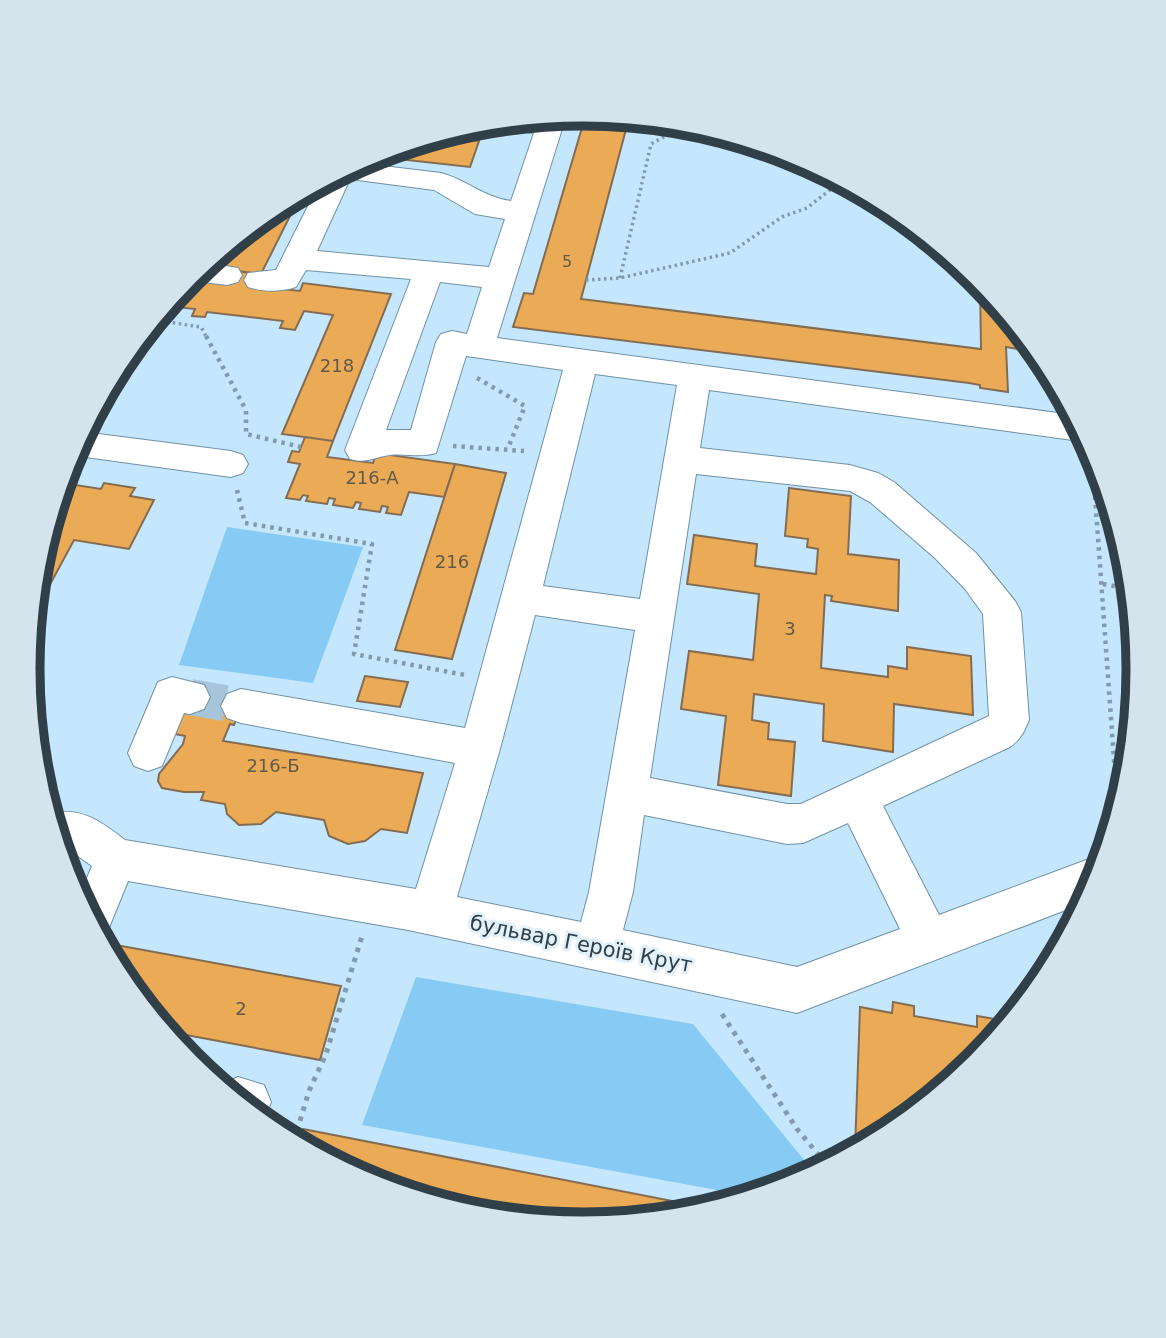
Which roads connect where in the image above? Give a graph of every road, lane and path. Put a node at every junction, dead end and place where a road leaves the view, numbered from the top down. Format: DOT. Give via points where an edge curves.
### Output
graph roads {
  1 [pos="549,127"];
  2 [pos="670,134"];
  3 [pos="365,173"];
  4 [pos="331,188"];
  5 [pos="833,188"];
  6 [pos="522,212"];
  7 [pos="298,259"];
  8 [pos="429,270"];
  9 [pos="211,273"];
  10 [pos="227,275"];
  11 [pos="620,278"];
  12 [pos="500,279"];
  13 [pos="259,280"];
  14 [pos="586,281"];
  15 [pos="166,322"];
  16 [pos="478,347"];
  17 [pos="582,360"];
  18 [pos="449,361"];
  19 [pos="695,376"];
  20 [pos="246,434"];
  21 [pos="1076,444"];
  22 [pos="89,446"];
  23 [pos="301,446"];
  24 [pos="509,448"];
  25 [pos="681,459"];
  26 [pos="231,464"];
  27 [pos="1093,484"];
  28 [pos="1103,584"];
  29 [pos="1119,587"];
  30 [pos="521,598"];
  31 [pos="656,617"];
  32 [pos="478,678"];
  33 [pos="190,697"];
  34 [pos="241,706"];
  35 [pos="480,749"];
  36 [pos="148,753"];
  37 [pos="1115,776"];
  38 [pos="627,792"];
  39 [pos="858,797"];
  40 [pos="66,833"];
  41 [pos="117,859"];
  42 [pos="1081,883"];
  43 [pos="373,903"];
  44 [pos="96,909"];
  45 [pos="430,914"];
  46 [pos="929,941"];
  47 [pos="597,947"];
  48 [pos="691,966"];
  49 [pos="297,1130"];
  50 [pos="820,1157"];
  1 -- 6 [label="street"];
  2 -- 11 [label="path" via="652,144"];
  3 -- 6 [label="street" via="441,183 485,207"];
  4 -- 7 [label="street"];
  5 -- 11 [label="path" via="730,253"];
  6 -- 12 [label="street"];
  7 -- 8 [label="street"];
  7 -- 13 [label="street" via="285,280"];
  8 -- 12 [label="street"];
  8 -- 18 [label="street" via="362,450 390,442 424,444"];
  9 -- 10 [label="street"];
  11 -- 14 [label="path"];
  12 -- 16 [label="street"];
  15 -- 20 [label="path" via="201,327 246,410"];
  16 -- 17 [label="street"];
  16 -- 18 [label="street" via="452,342"];
  17 -- 19 [label="street"];
  17 -- 30 [label="street"];
  18 -- 24 [label="path" via="524,406"];
  19 -- 21 [label="street"];
  19 -- 25 [label="street"];
  20 -- 23 [label="path"];
  20 -- 26 [label="path"];
  22 -- 26 [label="street"];
  25 -- 31 [label="street"];
  25 -- 39 [label="street" via="866,482 971,571 1002,612 1006,727"];
  26 -- 32 [label="path" via="245,523 372,544 354,654"];
  27 -- 28 [label="path"];
  28 -- 29 [label="path"];
  28 -- 37 [label="path"];
  30 -- 31 [label="street"];
  30 -- 35 [label="street"];
  31 -- 38 [label="street"];
  33 -- 36 [label="street" via="172,694"];
  34 -- 35 [label="street"];
  35 -- 45 [label="street"];
  38 -- 39 [label="street" via="787,824 803,823"];
  38 -- 47 [label="street"];
  39 -- 46 [label="street"];
  40 -- 41 [label="street, бульвар Героїв Крут" via="83,834"];
  41 -- 43 [label="street, бульвар Героїв Крут"];
  41 -- 44 [label="street"];
  42 -- 46 [label="street, бульвар Героїв Крут"];
  43 -- 45 [label="street, бульвар Героїв Крут"];
  43 -- 49 [label="path"];
  45 -- 47 [label="street, бульвар Героїв Крут"];
  46 -- 48 [label="street, бульвар Героїв Крут" via="797,990"];
  47 -- 48 [label="street, бульвар Героїв Крут"];
  48 -- 50 [label="path" via="797,1129"];
}
